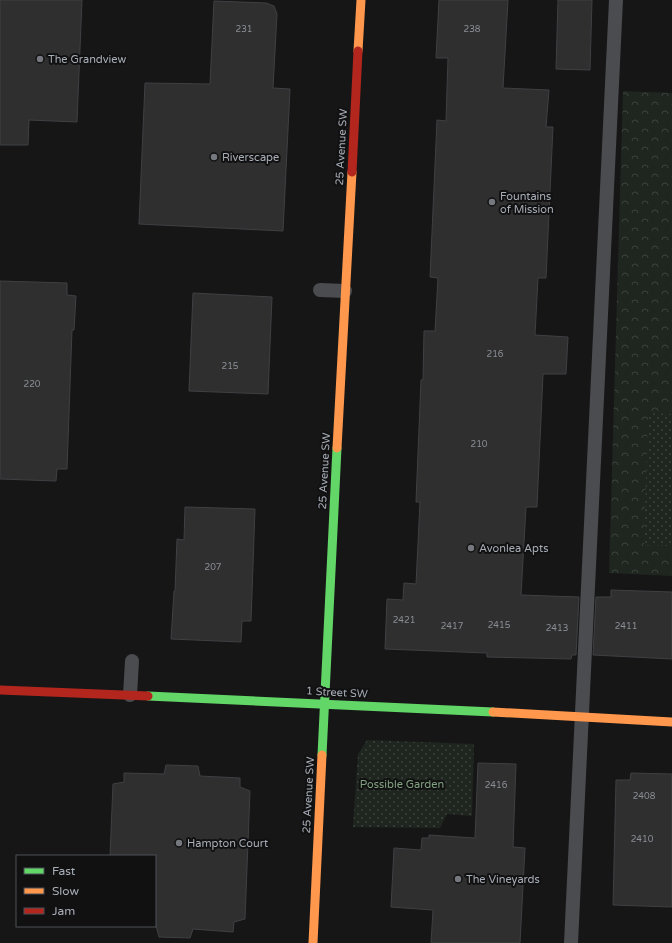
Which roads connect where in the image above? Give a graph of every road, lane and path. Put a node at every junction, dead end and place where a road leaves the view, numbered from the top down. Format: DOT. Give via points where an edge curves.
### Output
graph roads {
  1 [pos="361,0"];
  2 [pos="616,0"];
  3 [pos="320,290"];
  4 [pos="345,291"];
  5 [pos="132,661"];
  6 [pos="0,690"];
  7 [pos="130,695"];
  8 [pos="324,703"];
  9 [pos="582,717"];
  10 [pos="672,722"];
  11 [pos="313,943"];
  12 [pos="571,943"];
  1 -- 4 [label="street, 25 Avenue SW"];
  2 -- 9 [label="lane"];
  3 -- 4 [label="lane"];
  4 -- 8 [label="street, 25 Avenue SW"];
  5 -- 7 [label="lane"];
  6 -- 7 [label="street, 1 Street SW"];
  7 -- 8 [label="street, 1 Street SW"];
  8 -- 9 [label="street, 1 Street SW"];
  8 -- 11 [label="street, 25 Avenue SW"];
  9 -- 10 [label="street, 1 Street SW"];
  9 -- 12 [label="lane"];
}
